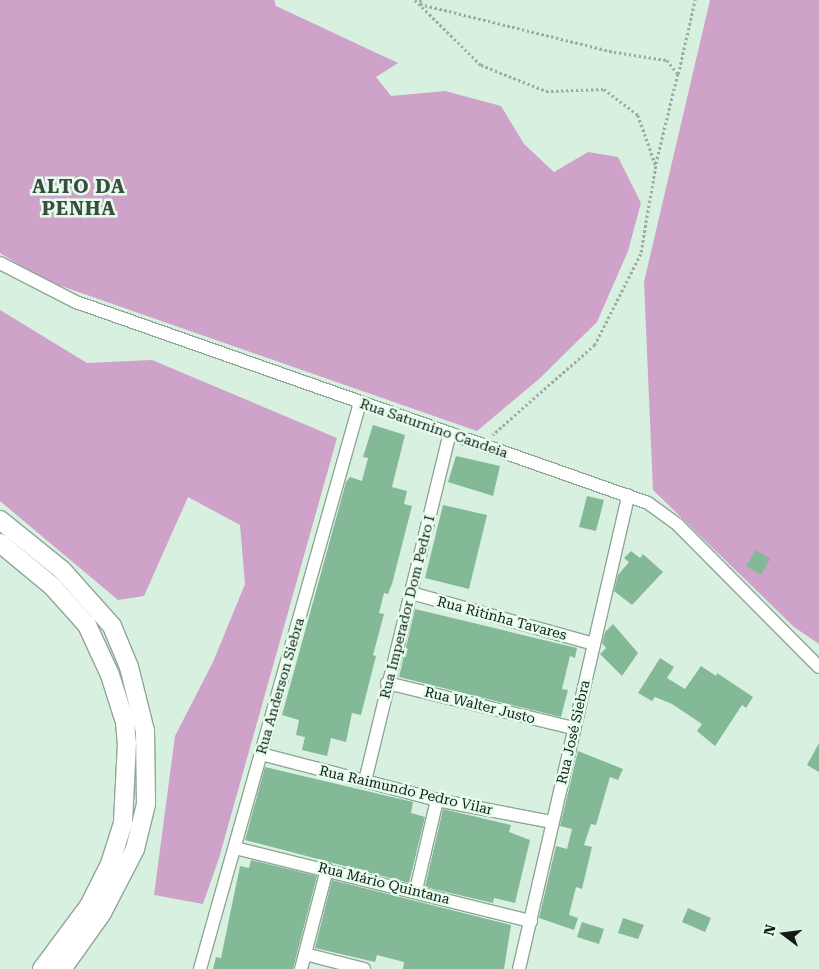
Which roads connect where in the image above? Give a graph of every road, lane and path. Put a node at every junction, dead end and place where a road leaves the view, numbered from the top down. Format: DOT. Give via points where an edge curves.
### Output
graph roads {
  1 [pos="415,0"];
  2 [pos="421,0"];
  3 [pos="695,0"];
  4 [pos="420,4"];
  5 [pos="678,74"];
  6 [pos="656,166"];
  7 [pos="0,263"];
  8 [pos="360,403"];
  9 [pos="450,433"];
  10 [pos="483,444"];
  11 [pos="628,495"];
  12 [pos="0,520"];
  13 [pos="0,544"];
  14 [pos="411,593"];
  15 [pos="594,644"];
  16 [pos="819,667"];
  17 [pos="388,683"];
  18 [pos="573,728"];
  19 [pos="261,754"];
  20 [pos="365,782"];
  21 [pos="437,800"];
  22 [pos="551,822"];
  23 [pos="235,848"];
  24 [pos="327,869"];
  25 [pos="416,890"];
  26 [pos="531,921"];
  27 [pos="305,954"];
  28 [pos="42,969"];
  29 [pos="62,969"];
  30 [pos="200,969"];
  31 [pos="301,969"];
  32 [pos="364,969"];
  33 [pos="519,969"];
  1 -- 4 [label="path"];
  2 -- 4 [label="path"];
  3 -- 5 [label="path"];
  4 -- 5 [label="path" via="614,52 667,60"];
  4 -- 6 [label="path" via="481,65 546,91 604,89 638,115"];
  5 -- 6 [label="path"];
  6 -- 10 [label="path" via="642,254 595,345"];
  7 -- 8 [label="street, Rua Saturnino Candeia" via="76,302"];
  8 -- 9 [label="street, Rua Saturnino Candeia"];
  8 -- 19 [label="street, Rua Anderson Siebra"];
  9 -- 10 [label="street, Rua Saturnino Candeia"];
  9 -- 14 [label="street, Rua Imperador Dom Pedro I"];
  10 -- 11 [label="street, Rua Saturnino Candeia"];
  11 -- 15 [label="street, Rua José Siebra"];
  11 -- 16 [label="street, Rua Saturnino Candeia" via="662,511"];
  12 -- 29 [label="street" via="62,570 112,626 128,667 145,731 146,804 135,849 102,913"];
  13 -- 28 [label="street" via="52,586 87,624 110,675 127,743 123,822 110,864 89,906"];
  14 -- 15 [label="street, Rua Ritinha Tavares"];
  14 -- 17 [label="street, Rua Imperador Dom Pedro I"];
  15 -- 18 [label="street, Rua José Siebra"];
  17 -- 18 [label="street, Rua Walter Justo"];
  17 -- 20 [label="street, Rua Imperador Dom Pedro I"];
  18 -- 22 [label="street, Rua José Siebra"];
  19 -- 20 [label="street, Rua Raimundo Pedro Vilar"];
  19 -- 23 [label="street, Rua Anderson Siebra"];
  20 -- 21 [label="street, Rua Raimundo Pedro Vilar"];
  21 -- 22 [label="street, Rua Raimundo Pedro Vilar"];
  21 -- 25 [label="street"];
  22 -- 26 [label="street, Rua José Siebra"];
  23 -- 24 [label="street, Rua Mário Quintana"];
  23 -- 30 [label="street, Rua Anderson Siebra"];
  24 -- 25 [label="street, Rua Mário Quintana"];
  24 -- 27 [label="street"];
  25 -- 26 [label="street, Rua Mário Quintana"];
  26 -- 33 [label="street, Rua José Siebra"];
  27 -- 31 [label="street"];
  27 -- 32 [label="street"];
}
